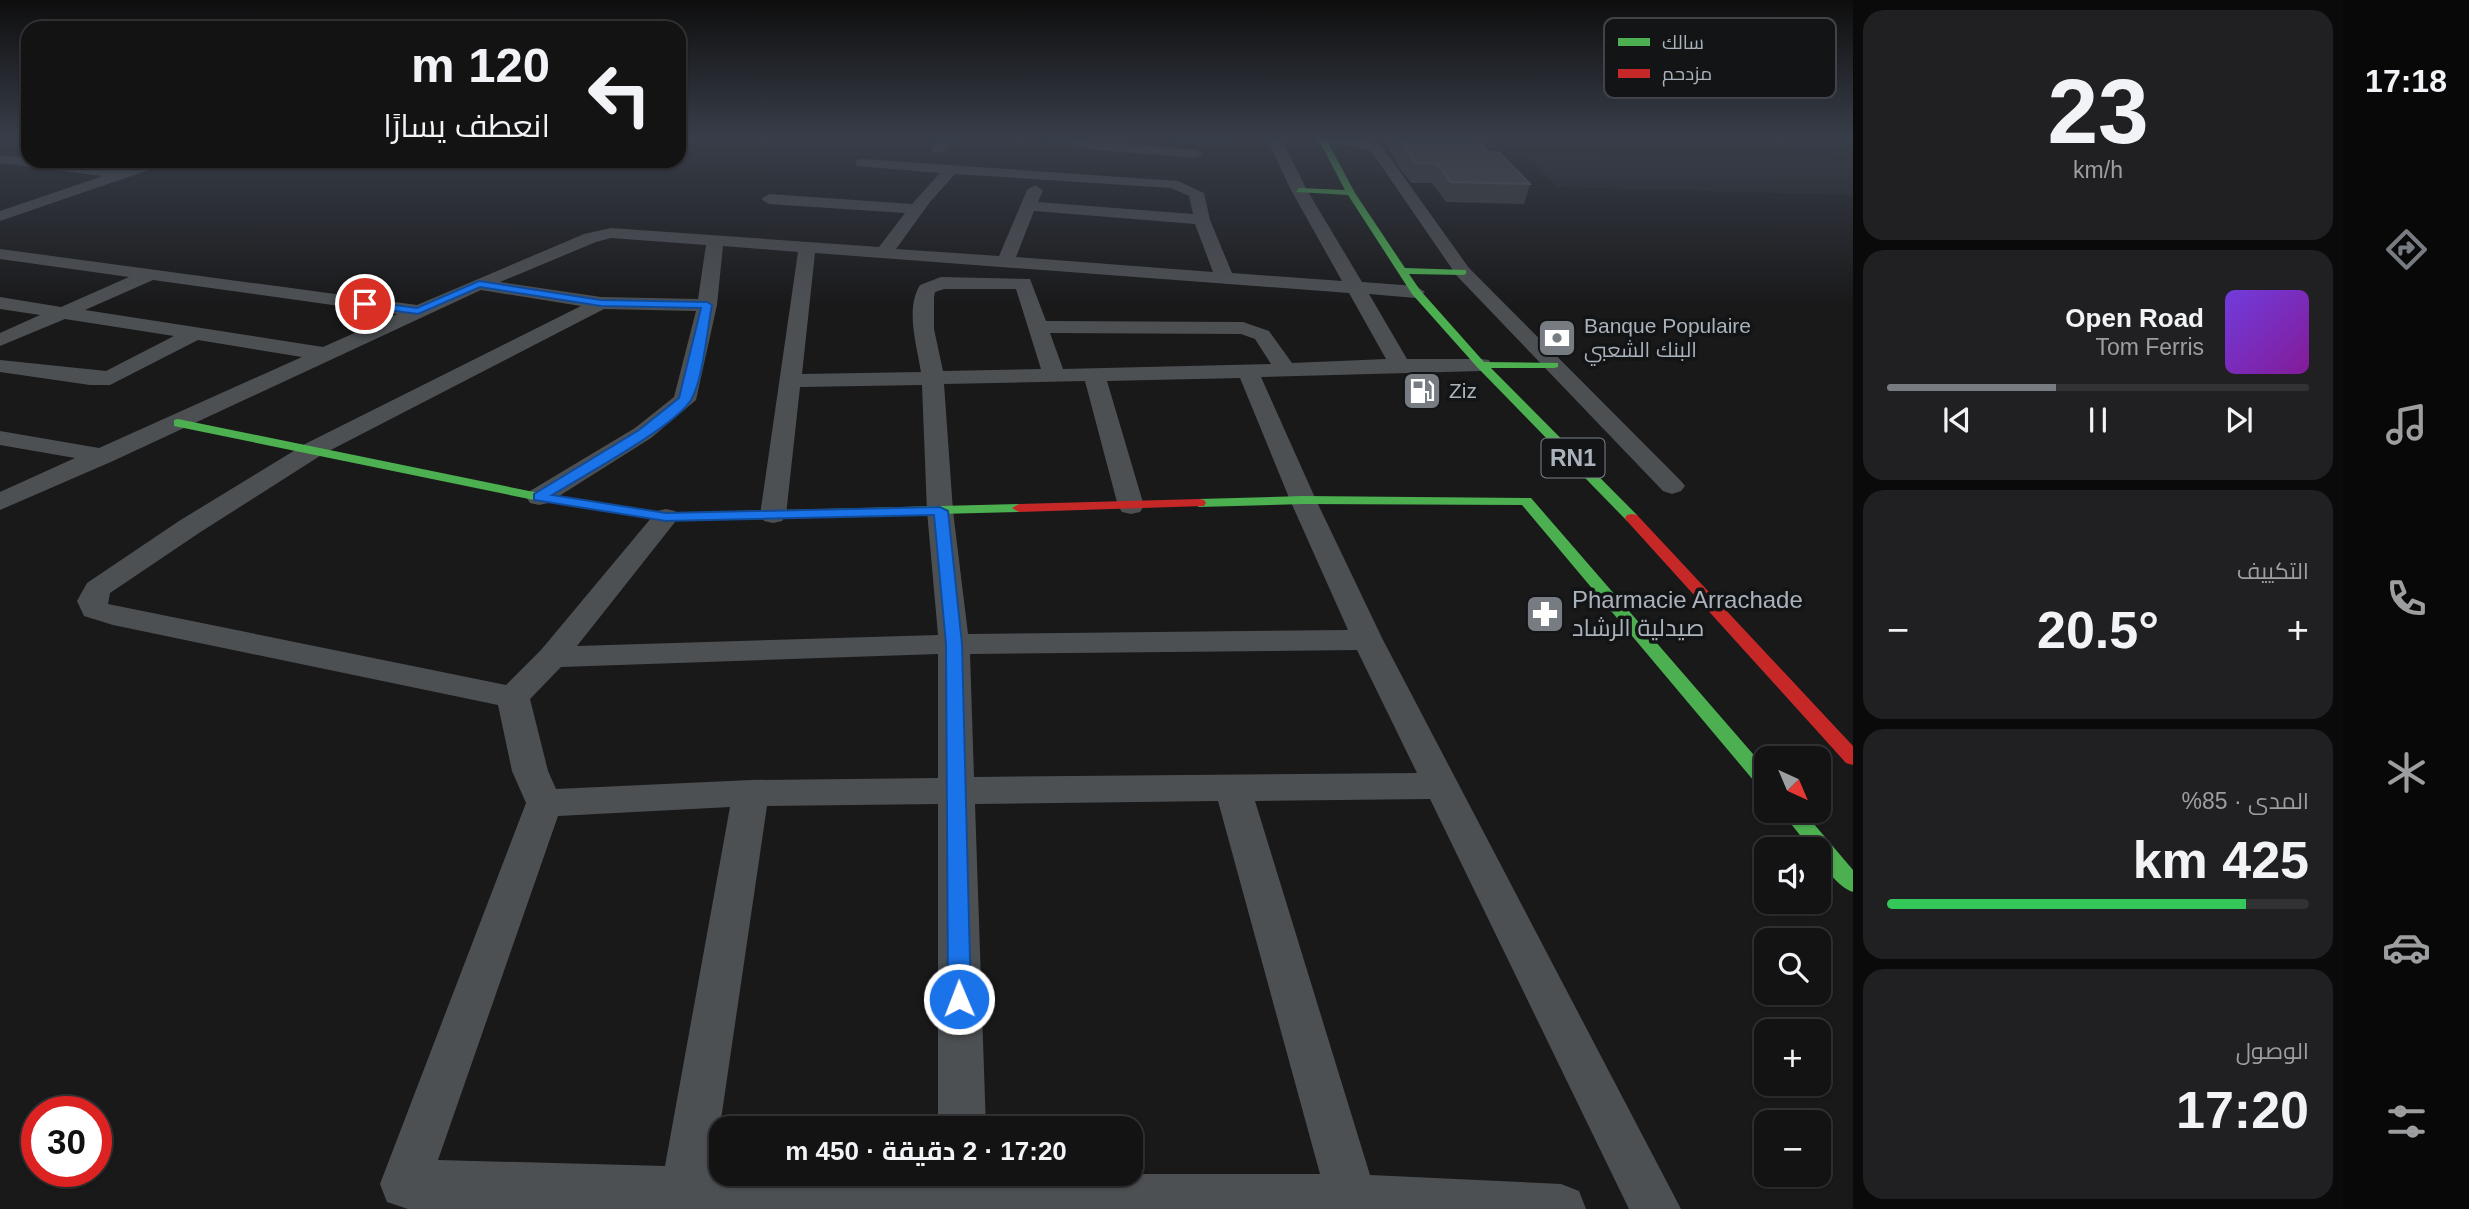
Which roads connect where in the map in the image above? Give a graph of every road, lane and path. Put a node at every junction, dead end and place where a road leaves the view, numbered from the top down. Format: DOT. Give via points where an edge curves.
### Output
graph roads {
  1 [pos="65,193"];
  2 [pos="930,193"];
  3 [pos="1034,193"];
  4 [pos="1196,193"];
  5 [pos="1301,193"];
  6 [pos="1351,193"];
  7 [pos="1408,193"];
  8 [pos="769,198"];
  9 [pos="1028,206"];
  10 [pos="917,209"];
  11 [pos="0,216"];
  12 [pos="1202,220"];
  13 [pos="715,239"];
  14 [pos="807,247"];
  15 [pos="885,252"];
  16 [pos="0,254"];
  17 [pos="1017,269"];
  18 [pos="1402,271"];
  19 [pos="1463,272"];
  20 [pos="150,275"];
  21 [pos="1225,279"];
  22 [pos="479,284"];
  23 [pos="1355,288"];
  24 [pos="1416,292"];
  25 [pos="0,303"];
  26 [pos="601,303"];
  27 [pos="707,305"];
  28 [pos="418,311"];
  29 [pos="62,314"];
  30 [pos="1036,327"];
  31 [pos="196,333"];
  32 [pos="0,340"];
  33 [pos="326,354"];
  34 [pos="1400,365"];
  35 [pos="1480,365"];
  36 [pos="1554,365"];
  37 [pos="0,366"];
  38 [pos="1286,369"];
  39 [pos="1248,371"];
  40 [pos="1094,373"];
  41 [pos="1054,374"];
  42 [pos="933,377"];
  43 [pos="790,381"];
  44 [pos="178,423"];
  45 [pos="0,438"];
  46 [pos="314,449"];
  47 [pos="104,456"];
  48 [pos="1672,486"];
  49 [pos="539,497"];
  50 [pos="1303,500"];
  51 [pos="0,502"];
  52 [pos="1131,506"];
  53 [pos="940,511"];
  54 [pos="773,515"];
  55 [pos="666,517"];
  56 [pos="1368,640"];
  57 [pos="954,644"];
  58 [pos="552,657"];
  59 [pos="513,697"];
  60 [pos="1853,758"];
  61 [pos="1754,768"];
  62 [pos="1443,786"];
  63 [pos="955,790"];
  64 [pos="1233,790"];
  65 [pos="751,793"];
  66 [pos="544,803"];
  67 [pos="1801,823"];
  68 [pos="1853,884"];
  69 [pos="962,1116"];
  70 [pos="963,1187"];
  71 [pos="685,1193"];
  72 [pos="1353,1204"];
  73 [pos="1561,1209"];
  74 [pos="1656,1209"];
  1 -- 11 [label="street"];
  2 -- 10 [label="street"];
  3 -- 9 [label="street"];
  4 -- 12 [label="street"];
  5 -- 23 [label="street"];
  6 -- 18 [label="main road, RN1"];
  7 -- 19 [label="street"];
  8 -- 10 [label="street"];
  9 -- 12 [label="street"];
  9 -- 17 [label="street"];
  10 -- 15 [label="street"];
  12 -- 21 [label="street"];
  13 -- 14 [label="street"];
  13 -- 22 [label="street" via="611,233"];
  13 -- 27 [label="street"];
  14 -- 15 [label="street"];
  14 -- 43 [label="street"];
  15 -- 17 [label="street"];
  16 -- 20 [label="street"];
  17 -- 21 [label="street"];
  17 -- 30 [label="street"];
  17 -- 42 [label="street" via="927,289 924,329"];
  18 -- 19 [label="main road"];
  18 -- 24 [label="main road, RN1"];
  19 -- 36 [label="street"];
  20 -- 28 [label="street"];
  20 -- 29 [label="street"];
  21 -- 23 [label="street"];
  22 -- 26 [label="street"];
  22 -- 28 [label="street"];
  23 -- 24 [label="street"];
  23 -- 34 [label="street"];
  24 -- 35 [label="main road, RN1"];
  25 -- 29 [label="street"];
  26 -- 27 [label="street"];
  26 -- 46 [label="street"];
  27 -- 49 [label="street" via="685,400 643,433"];
  28 -- 33 [label="street"];
  29 -- 31 [label="street"];
  29 -- 32 [label="street"];
  30 -- 38 [label="street" via="1243,327 1262,335"];
  30 -- 41 [label="street"];
  31 -- 33 [label="street"];
  31 -- 37 [label="street" via="110,378"];
  33 -- 44 [label="street"];
  34 -- 35 [label="street"];
  34 -- 38 [label="street"];
  35 -- 36 [label="main road"];
  35 -- 60 [label="main road, RN1" via="1619,504"];
  36 -- 48 [label="street"];
  38 -- 39 [label="street"];
  39 -- 40 [label="street"];
  39 -- 50 [label="street"];
  40 -- 41 [label="street"];
  40 -- 52 [label="street"];
  41 -- 42 [label="street"];
  42 -- 43 [label="street"];
  42 -- 53 [label="street"];
  43 -- 54 [label="street"];
  44 -- 46 [label="main road"];
  44 -- 47 [label="street"];
  45 -- 47 [label="street"];
  46 -- 49 [label="main road"];
  46 -- 59 [label="street" via="97,589 92,601 95,610"];
  47 -- 51 [label="street"];
  49 -- 55 [label="main road"];
  50 -- 52 [label="main road"];
  50 -- 56 [label="street"];
  50 -- 61 [label="main road" via="1526,501"];
  52 -- 53 [label="main road"];
  53 -- 54 [label="main road"];
  53 -- 57 [label="street"];
  54 -- 55 [label="main road"];
  55 -- 58 [label="street"];
  56 -- 57 [label="street"];
  56 -- 62 [label="street"];
  57 -- 58 [label="street"];
  57 -- 63 [label="street"];
  58 -- 59 [label="street"];
  59 -- 66 [label="street" via="530,771"];
  62 -- 64 [label="street"];
  62 -- 74 [label="street"];
  63 -- 64 [label="street"];
  63 -- 65 [label="street"];
  63 -- 69 [label="street"];
  64 -- 72 [label="street"];
  65 -- 66 [label="street"];
  65 -- 71 [label="street"];
  66 -- 71 [label="street" via="405,1184"];
  67 -- 68 [label="main road"];
  70 -- 71 [label="street"];
  70 -- 72 [label="street"];
  72 -- 73 [label="street"];
}
